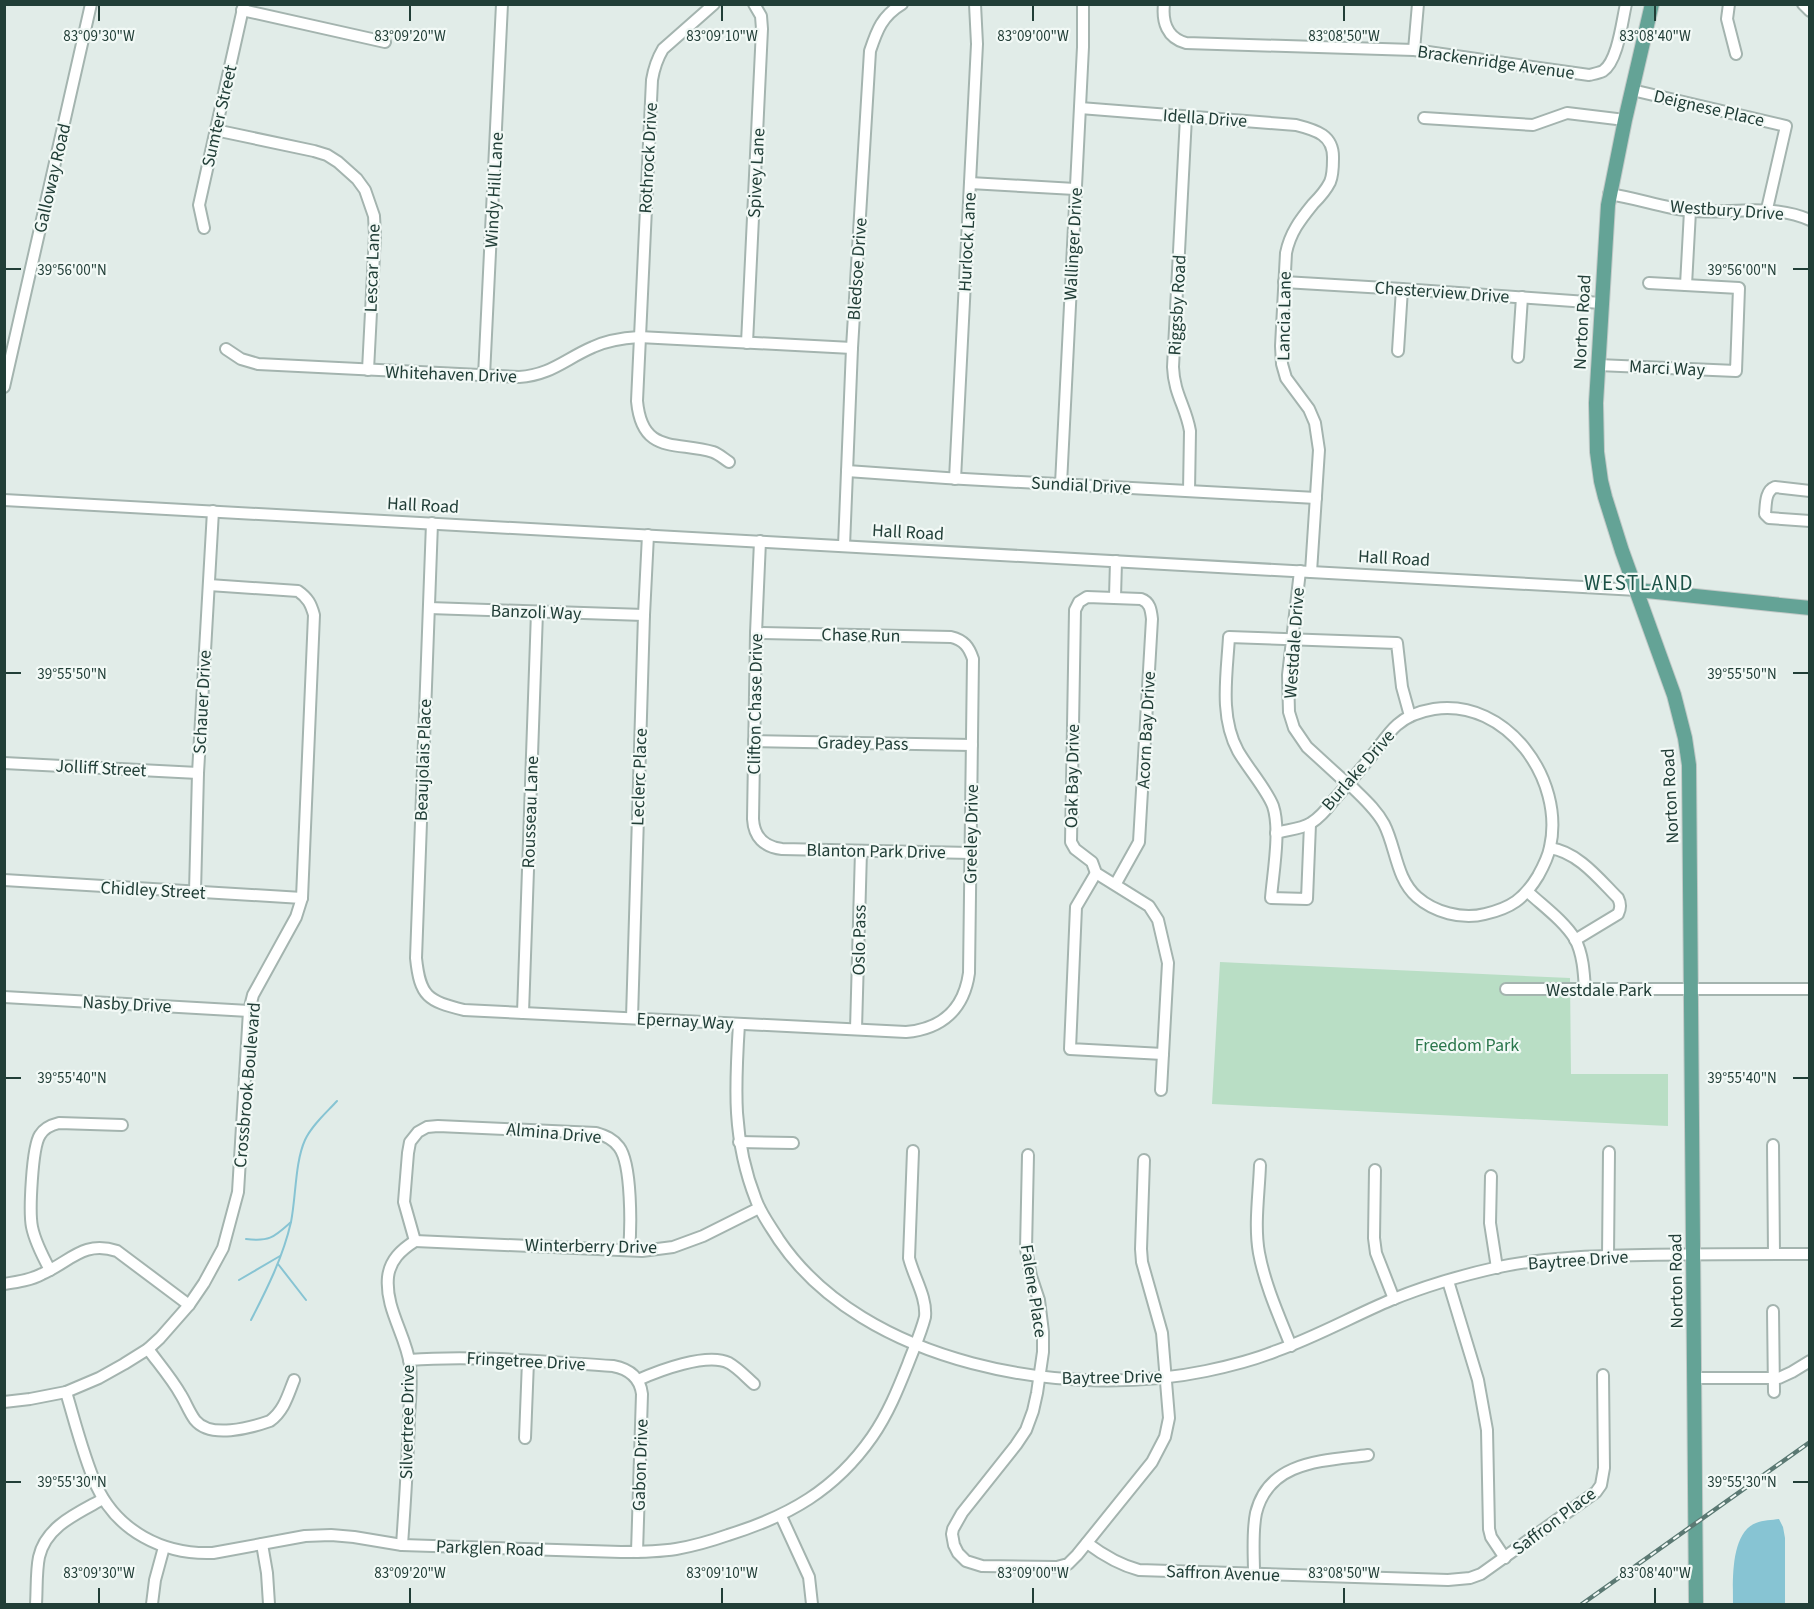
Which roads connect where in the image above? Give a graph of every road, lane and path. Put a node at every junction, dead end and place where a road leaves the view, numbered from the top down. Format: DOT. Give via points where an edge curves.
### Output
graph roads {
  1 [pos="91,4"];
  2 [pos="502,4"];
  3 [pos="714,4"];
  4 [pos="754,4"];
  5 [pos="902,4"];
  6 [pos="975,4"];
  7 [pos="1083,4"];
  8 [pos="1418,4"];
  9 [pos="1626,4"];
  10 [pos="1652,4"];
  11 [pos="1729,4"];
  12 [pos="1803,4"];
  13 [pos="1164,5"];
  14 [pos="243,7"];
  15 [pos="1809,11"];
  16 [pos="385,42"];
  17 [pos="1414,50"];
  18 [pos="1736,54"];
  19 [pos="1632,90"];
  20 [pos="1080,108"];
  21 [pos="1186,117"];
  22 [pos="1424,118"];
  23 [pos="1625,120"];
  24 [pos="215,130"];
  25 [pos="1328,138"];
  26 [pos="970,183"];
  27 [pos="1075,189"];
  28 [pos="1610,194"];
  29 [pos="1767,209"];
  30 [pos="1690,211"];
  31 [pos="1809,220"];
  32 [pos="204,228"];
  33 [pos="1284,282"];
  34 [pos="1648,283"];
  35 [pos="1686,285"];
  36 [pos="1402,289"];
  37 [pos="1522,297"];
  38 [pos="1601,303"];
  39 [pos="639,338"];
  40 [pos="747,343"];
  41 [pos="852,348"];
  42 [pos="226,349"];
  43 [pos="1398,351"];
  44 [pos="1518,357"];
  45 [pos="1598,365"];
  46 [pos="368,370"];
  47 [pos="484,376"];
  48 [pos="4,387"];
  49 [pos="729,462"];
  50 [pos="847,471"];
  51 [pos="955,478"];
  52 [pos="1061,484"];
  53 [pos="1189,491"];
  54 [pos="1809,492"];
  55 [pos="1316,498"];
  56 [pos="4,500"];
  57 [pos="213,511"];
  58 [pos="1809,521"];
  59 [pos="432,523"];
  60 [pos="648,535"];
  61 [pos="760,541"];
  62 [pos="844,546"];
  63 [pos="1116,561"];
  64 [pos="1305,572"];
  65 [pos="209,585"];
  66 [pos="1637,590"];
  67 [pos="1115,597"];
  68 [pos="429,608"];
  69 [pos="1809,608"];
  70 [pos="537,612"];
  71 [pos="644,615"];
  72 [pos="756,633"];
  73 [pos="1293,639"];
  74 [pos="964,643"];
  75 [pos="1410,716"];
  76 [pos="754,741"];
  77 [pos="972,745"];
  78 [pos="4,763"];
  79 [pos="198,773"];
  80 [pos="1348,784"];
  81 [pos="1310,824"];
  82 [pos="1276,833"];
  83 [pos="1550,848"];
  84 [pos="782,849"];
  85 [pos="861,851"];
  86 [pos="970,853"];
  87 [pos="1096,873"];
  88 [pos="4,880"];
  89 [pos="1115,885"];
  90 [pos="195,892"];
  91 [pos="1528,892"];
  92 [pos="302,898"];
  93 [pos="1575,940"];
  94 [pos="1809,988"];
  95 [pos="1506,989"];
  96 [pos="1692,989"];
  97 [pos="1585,990"];
  98 [pos="426,996"];
  99 [pos="4,997"];
  100 [pos="249,1011"];
  101 [pos="523,1013"];
  102 [pos="632,1018"];
  103 [pos="944,1019"];
  104 [pos="739,1024"];
  105 [pos="856,1029"];
  106 [pos="1163,1054"];
  107 [pos="1161,1090"];
  108 [pos="122,1125"];
  109 [pos="740,1142"];
  110 [pos="793,1143"];
  111 [pos="1773,1145"];
  112 [pos="913,1151"];
  113 [pos="1609,1152"];
  114 [pos="1028,1155"];
  115 [pos="1144,1160"];
  116 [pos="1260,1165"];
  117 [pos="1375,1170"];
  118 [pos="1491,1176"];
  119 [pos="759,1208"];
  120 [pos="415,1241"];
  121 [pos="629,1250"];
  122 [pos="1693,1254"];
  123 [pos="1774,1254"];
  124 [pos="1809,1254"];
  125 [pos="1608,1256"];
  126 [pos="1497,1268"];
  127 [pos="50,1270"];
  128 [pos="1448,1281"];
  129 [pos="4,1284"];
  130 [pos="1394,1299"];
  131 [pos="189,1305"];
  132 [pos="1773,1311"];
  133 [pos="916,1344"];
  134 [pos="1291,1346"];
  135 [pos="148,1350"];
  136 [pos="409,1360"];
  137 [pos="528,1361"];
  138 [pos="1809,1361"];
  139 [pos="1603,1375"];
  140 [pos="1040,1376"];
  141 [pos="1167,1377"];
  142 [pos="1695,1378"];
  143 [pos="1774,1378"];
  144 [pos="294,1380"];
  145 [pos="638,1380"];
  146 [pos="754,1384"];
  147 [pos="66,1392"];
  148 [pos="1774,1392"];
  149 [pos="4,1402"];
  150 [pos="525,1438"];
  151 [pos="1368,1455"];
  152 [pos="103,1499"];
  153 [pos="781,1516"];
  154 [pos="1087,1543"];
  155 [pos="262,1544"];
  156 [pos="402,1545"];
  157 [pos="164,1547"];
  158 [pos="637,1552"];
  159 [pos="1505,1558"];
  160 [pos="1254,1574"];
  161 [pos="36,1605"];
  162 [pos="153,1605"];
  163 [pos="269,1605"];
  164 [pos="812,1605"];
  165 [pos="1696,1605"];
  1 -- 48 [label="street, Galloway Road"];
  2 -- 47 [label="street, Windy Hill Lane"];
  3 -- 39 [label="street, Rothrock Drive" via="663,49 654,69"];
  4 -- 40 [label="street, Spivey Lane" via="762,29"];
  5 -- 41 [label="street, Bledsoe Drive" via="877,28 870,51"];
  6 -- 26 [label="street, Hurlock Lane" via="977,44"];
  7 -- 20 [label="street, Wallinger Drive"];
  8 -- 17 [label="street"];
  9 -- 17 [label="street, Brackenridge Avenue" via="1610,63 1603,71 1589,75"];
  10 -- 19 [label="main road, Norton Road"];
  11 -- 18 [label="street" via="1727,19"];
  12 -- 15 [label="street"];
  13 -- 17 [label="street, Brackenridge Avenue" via="1166,27 1186,43"];
  14 -- 16 [label="street"];
  14 -- 24 [label="street, Sumter Street"];
  19 -- 23 [label="main road, Norton Road"];
  19 -- 29 [label="street, Deignese Place" via="1786,126"];
  20 -- 21 [label="street, Idella Drive"];
  20 -- 27 [label="street, Wallinger Drive"];
  21 -- 25 [label="street, Idella Drive" via="1296,125"];
  21 -- 53 [label="street, Riggsby Road" via="1173,367 1176,391 1189,422"];
  22 -- 23 [label="street" via="1533,125 1568,113"];
  23 -- 28 [label="main road, Norton Road"];
  24 -- 32 [label="street, Sumter Street" via="199,205"];
  24 -- 46 [label="street, Lescar Lane" via="327,155 349,170 365,190 374,216 375,235"];
  25 -- 33 [label="street, Lancia Lane" via="1334,153 1330,182 1288,240"];
  26 -- 27 [label="street"];
  26 -- 51 [label="street, Hurlock Lane"];
  27 -- 52 [label="street, Wallinger Drive"];
  28 -- 30 [label="street, Westbury Drive"];
  28 -- 38 [label="main road, Norton Road"];
  29 -- 30 [label="street, Westbury Drive"];
  29 -- 31 [label="street, Westbury Drive"];
  30 -- 35 [label="street"];
  33 -- 36 [label="street, Chesterview Drive"];
  33 -- 55 [label="street, Lancia Lane" via="1282,364 1286,378 1315,423 1319,450"];
  34 -- 35 [label="street"];
  35 -- 45 [label="street, Marci Way" via="1739,288 1736,371"];
  36 -- 37 [label="street, Chesterview Drive"];
  36 -- 43 [label="street"];
  37 -- 38 [label="street, Chesterview Drive"];
  37 -- 44 [label="street"];
  38 -- 45 [label="main road, Norton Road"];
  39 -- 40 [label="street, Whitehaven Drive"];
  39 -- 47 [label="street, Whitehaven Drive" via="594,346 548,372 533,376"];
  39 -- 49 [label="street, Rothrock Drive" via="637,401 647,431 663,444 715,453"];
  40 -- 41 [label="street, Whitehaven Drive"];
  41 -- 50 [label="street, Bledsoe Drive"];
  42 -- 46 [label="street, Whitehaven Drive" via="258,364"];
  45 -- 66 [label="main road, Norton Road" via="1600,481"];
  46 -- 47 [label="street, Whitehaven Drive"];
  50 -- 51 [label="street, Sundial Drive"];
  50 -- 62 [label="street, Bledsoe Drive"];
  51 -- 52 [label="street, Sundial Drive"];
  52 -- 53 [label="street, Sundial Drive"];
  53 -- 55 [label="street, Sundial Drive"];
  54 -- 58 [label="street" via="1775,487 1768,492 1765,514 1769,518"];
  55 -- 64 [label="street, Lancia Lane"];
  56 -- 57 [label="street, Hall Road"];
  57 -- 59 [label="street, Hall Road"];
  57 -- 65 [label="street, Schauer Drive"];
  59 -- 60 [label="street, Hall Road"];
  59 -- 68 [label="street, Beaujolais Place"];
  60 -- 61 [label="street, Hall Road"];
  60 -- 71 [label="street, Leclerc Place"];
  61 -- 62 [label="street, Hall Road"];
  61 -- 72 [label="street, Clifton Chase Drive"];
  62 -- 63 [label="street, Hall Road"];
  63 -- 64 [label="street, Hall Road"];
  63 -- 67 [label="street"];
  64 -- 66 [label="street, Hall Road"];
  64 -- 73 [label="street, Westdale Drive"];
  65 -- 79 [label="street, Schauer Drive"];
  65 -- 92 [label="street, Crossbrook Boulevard" via="298,591 311,604 314,615"];
  66 -- 69 [label="main road, Hall Road"];
  66 -- 96 [label="main road, Norton Road" via="1674,695 1688,755"];
  67 -- 87 [label="street, Oak Bay Drive" via="1087,597 1075,610 1071,842 1092,862"];
  67 -- 89 [label="street, Acorn Bay Drive" via="1145,600 1152,619 1139,842"];
  68 -- 70 [label="street, Banzoli Way"];
  68 -- 98 [label="street, Beaujolais Place" via="416,958"];
  70 -- 71 [label="street, Banzoli Way"];
  70 -- 101 [label="street, Rousseau Lane"];
  71 -- 102 [label="street, Leclerc Place"];
  72 -- 74 [label="street, Chase Run" via="951,637"];
  72 -- 76 [label="street, Clifton Chase Drive"];
  73 -- 75 [label="street" via="1397,643"];
  73 -- 80 [label="street, Westdale Drive" via="1288,692 1294,728 1307,747"];
  73 -- 82 [label="street" via="1229,637 1225,712 1237,750 1272,804"];
  74 -- 77 [label="street, Greeley Drive" via="974,659"];
  75 -- 80 [label="street, Burlake Drive" via="1397,725"];
  75 -- 83 [label="street, Burlake Drive" via="1431,709 1457,709 1478,713 1509,732 1529,753 1544,781 1552,818"];
  76 -- 77 [label="street, Gradey Pass"];
  76 -- 84 [label="street, Clifton Chase Drive" via="754,830 767,846"];
  77 -- 86 [label="street, Greeley Drive"];
  78 -- 79 [label="street, Jolliff Street"];
  79 -- 90 [label="street, Schauer Drive"];
  80 -- 81 [label="street, Burlake Drive"];
  80 -- 91 [label="street, Westdale Drive" via="1376,811 1391,839 1405,883 1427,904 1466,916 1482,915 1500,910"];
  81 -- 82 [label="street, Burlake Drive"];
  81 -- 82 [label="street" via="1308,899 1271,898"];
  83 -- 91 [label="street, Burlake Drive"];
  83 -- 93 [label="street" via="1560,849 1583,864 1621,903 1618,914"];
  84 -- 85 [label="street, Blanton Park Drive"];
  85 -- 86 [label="street, Blanton Park Drive"];
  85 -- 105 [label="street, Oslo Pass"];
  86 -- 103 [label="street, Greeley Drive" via="967,983 957,1006"];
  87 -- 89 [label="street, Oak Bay Drive"];
  87 -- 106 [label="street" via="1076,907 1070,1049"];
  88 -- 90 [label="street, Chidley Street"];
  89 -- 106 [label="street, Oak Bay Drive" via="1149,906 1158,920 1168,963"];
  90 -- 92 [label="street, Chidley Street"];
  91 -- 93 [label="street"];
  92 -- 100 [label="street, Crossbrook Boulevard" via="296,917 253,995"];
  93 -- 97 [label="street" via="1583,963"];
  94 -- 96 [label="street, Westdale Park"];
  95 -- 97 [label="street, Westdale Park"];
  96 -- 97 [label="street, Westdale Park"];
  96 -- 122 [label="main road, Norton Road"];
  98 -- 101 [label="street, Epernay Way" via="464,1010"];
  99 -- 100 [label="street, Nasby Drive"];
  100 -- 131 [label="street, Crossbrook Boulevard" via="236,1203 223,1248"];
  101 -- 102 [label="street, Epernay Way"];
  102 -- 104 [label="street, Epernay Way"];
  103 -- 105 [label="street, Epernay Way" via="928,1028 906,1032"];
  104 -- 105 [label="street, Epernay Way"];
  104 -- 109 [label="street, Baytree Drive" via="735,1090"];
  106 -- 107 [label="street, Oak Bay Drive"];
  108 -- 127 [label="street" via="59,1123 40,1135 34,1150 32,1224"];
  109 -- 110 [label="street"];
  109 -- 119 [label="street, Baytree Drive"];
  111 -- 123 [label="street"];
  112 -- 133 [label="street, Parkglen Road" via="909,1258 926,1308"];
  113 -- 125 [label="street"];
  114 -- 140 [label="street, Falene Place" via="1026,1249 1042,1314"];
  115 -- 141 [label="street" via="1142,1262 1162,1334"];
  116 -- 134 [label="street" via="1259,1252 1264,1277"];
  117 -- 130 [label="street" via="1376,1253"];
  118 -- 126 [label="street" via="1490,1223"];
  119 -- 121 [label="street, Winterberry Drive" via="673,1247"];
  119 -- 133 [label="street, Baytree Drive" via="789,1255 828,1294 861,1318"];
  120 -- 121 [label="street, Winterberry Drive"];
  120 -- 121 [label="street, Almina Drive" via="404,1202 410,1142 418,1132 427,1127 449,1126 596,1132 610,1138 621,1149 624,1159 630,1200"];
  120 -- 136 [label="street, Silvertree Drive" via="392,1263 388,1286 388,1299"];
  122 -- 123 [label="street, Baytree Drive"];
  122 -- 125 [label="street, Baytree Drive"];
  122 -- 142 [label="main road, Norton Road"];
  123 -- 124 [label="street, Baytree Drive"];
  125 -- 126 [label="street, Baytree Drive" via="1555,1258"];
  126 -- 128 [label="street, Baytree Drive"];
  127 -- 129 [label="street"];
  127 -- 131 [label="street" via="88,1249 107,1248 117,1251"];
  128 -- 130 [label="street, Baytree Drive"];
  128 -- 159 [label="street" via="1478,1380 1487,1430 1489,1529"];
  130 -- 134 [label="street, Baytree Drive"];
  131 -- 135 [label="street, Crossbrook Boulevard"];
  132 -- 143 [label="street"];
  133 -- 140 [label="street, Baytree Drive" via="1002,1370"];
  133 -- 153 [label="street, Parkglen Road" via="893,1402 871,1438 849,1466 824,1488"];
  134 -- 141 [label="street, Baytree Drive" via="1257,1358"];
  135 -- 144 [label="street" via="175,1385 193,1418 211,1430 225,1431 270,1421 284,1406"];
  135 -- 147 [label="street, Crossbrook Boulevard"];
  136 -- 137 [label="street, Fringetree Drive" via="449,1357"];
  136 -- 156 [label="street, Silvertree Drive"];
  137 -- 145 [label="street, Fringetree Drive" via="622,1367"];
  137 -- 150 [label="street"];
  138 -- 143 [label="street"];
  139 -- 159 [label="street, Saffron Place" via="1601,1485"];
  140 -- 141 [label="street, Baytree Drive" via="1080,1380"];
  140 -- 154 [label="street, Falene Place" via="1026,1430 962,1513 953,1529 954,1545 966,1561 982,1566 1057,1568 1068,1564"];
  141 -- 154 [label="street" via="1170,1418 1160,1449"];
  142 -- 143 [label="street"];
  142 -- 165 [label="main road, Norton Road"];
  143 -- 148 [label="street"];
  145 -- 146 [label="street" via="670,1366 718,1360 728,1362"];
  145 -- 158 [label="street, Gabon Drive" via="642,1394"];
  147 -- 149 [label="street, Crossbrook Boulevard"];
  147 -- 152 [label="street, Parkglen Road"];
  151 -- 160 [label="street" via="1298,1466 1279,1476 1265,1493 1257,1512"];
  152 -- 157 [label="street, Parkglen Road" via="131,1529"];
  152 -- 161 [label="street" via="66,1520 46,1541 39,1557"];
  153 -- 158 [label="street, Parkglen Road" via="705,1543"];
  153 -- 164 [label="street" via="809,1577"];
  154 -- 160 [label="street, Saffron Avenue" via="1126,1567 1139,1570"];
  155 -- 156 [label="street, Parkglen Road" via="331,1535"];
  155 -- 157 [label="street, Parkglen Road" via="213,1553"];
  155 -- 163 [label="street"];
  156 -- 158 [label="street, Parkglen Road"];
  157 -- 162 [label="street"];
  159 -- 160 [label="street, Saffron Avenue" via="1481,1574 1460,1579"];
}
